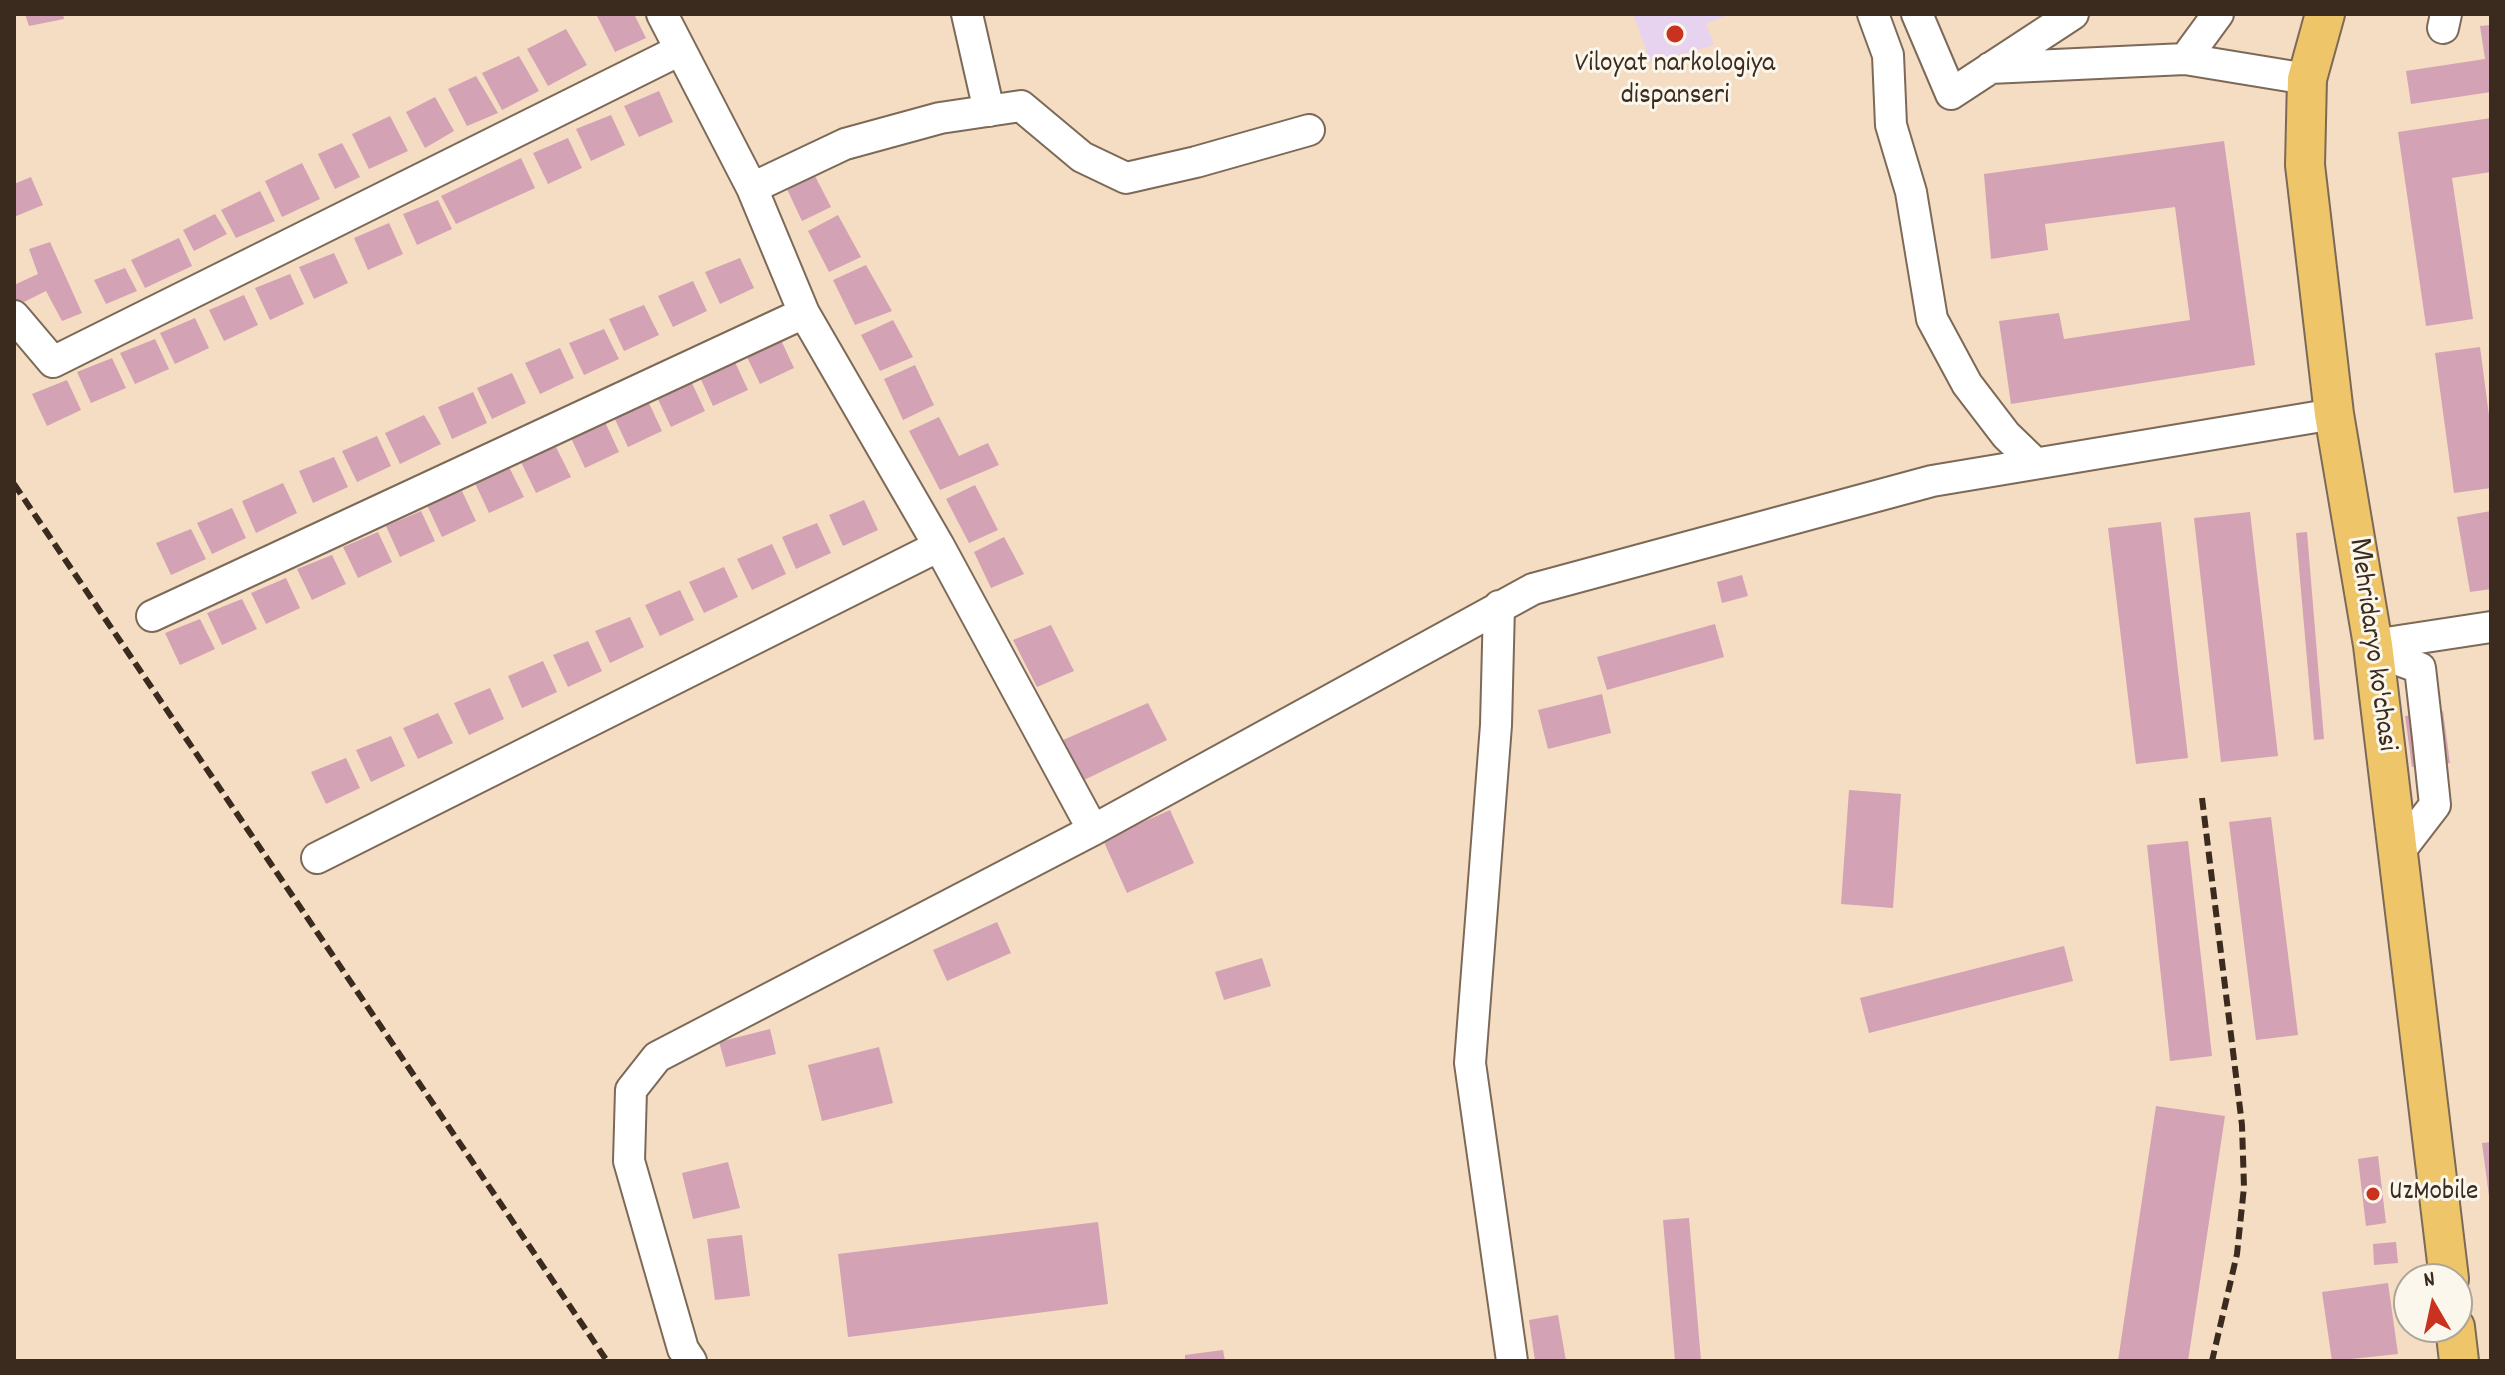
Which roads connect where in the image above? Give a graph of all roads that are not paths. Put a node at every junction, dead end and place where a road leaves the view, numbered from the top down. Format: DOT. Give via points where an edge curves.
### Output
graph roads {
  1 [pos="662,14"];
  2 [pos="967,14"];
  3 [pos="1873,14"];
  4 [pos="1917,14"];
  5 [pos="2073,14"];
  6 [pos="2218,14"];
  7 [pos="2325,14"];
  8 [pos="680,50"];
  9 [pos="2185,59"];
  10 [pos="1990,68"];
  11 [pos="2307,79"];
  12 [pos="989,111"];
  13 [pos="1309,130"];
  14 [pos="752,188"];
  15 [pos="804,313"];
  16 [pos="14,316"];
  17 [pos="2334,414"];
  18 [pos="2035,463"];
  19 [pos="939,546"];
  20 [pos="1499,606"];
  21 [pos="152,616"];
  22 [pos="2491,627"];
  23 [pos="2374,648"];
  24 [pos="1093,830"];
  25 [pos="317,858"];
  26 [pos="2447,1263"];
  27 [pos="691,1361"];
  28 [pos="1512,1361"];
  1 -- 8 [label="street"];
  2 -- 12 [label="street"];
  3 -- 18 [label="street" via="1888,55 1891,125 1911,192 1932,319 1967,384"];
  4 -- 10 [label="street" via="1951,94"];
  5 -- 10 [label="street"];
  6 -- 9 [label="street"];
  7 -- 11 [label="main road, Мehridaryo ko'chasi"];
  8 -- 14 [label="street"];
  8 -- 16 [label="street" via="53,362"];
  9 -- 10 [label="street"];
  9 -- 11 [label="street"];
  11 -- 17 [label="main road, Мehridaryo ko'chasi" via="2305,165"];
  12 -- 13 [label="street" via="1021,106 1082,157 1126,178"];
  12 -- 14 [label="street" via="940,118 845,144"];
  14 -- 15 [label="street"];
  15 -- 19 [label="street"];
  15 -- 21 [label="street"];
  17 -- 18 [label="street"];
  17 -- 23 [label="main road, Мehridaryo ko'chasi"];
  18 -- 20 [label="street" via="1916,485 1533,589"];
  19 -- 24 [label="street"];
  19 -- 25 [label="street"];
  20 -- 24 [label="street"];
  20 -- 28 [label="street" via="1496,725 1470,1063"];
  22 -- 23 [label="street"];
  23 -- 26 [label="main road, Мehridaryo ko'chasi"];
  24 -- 27 [label="street" via="657,1057 631,1090 629,1161 683,1349"];
}
